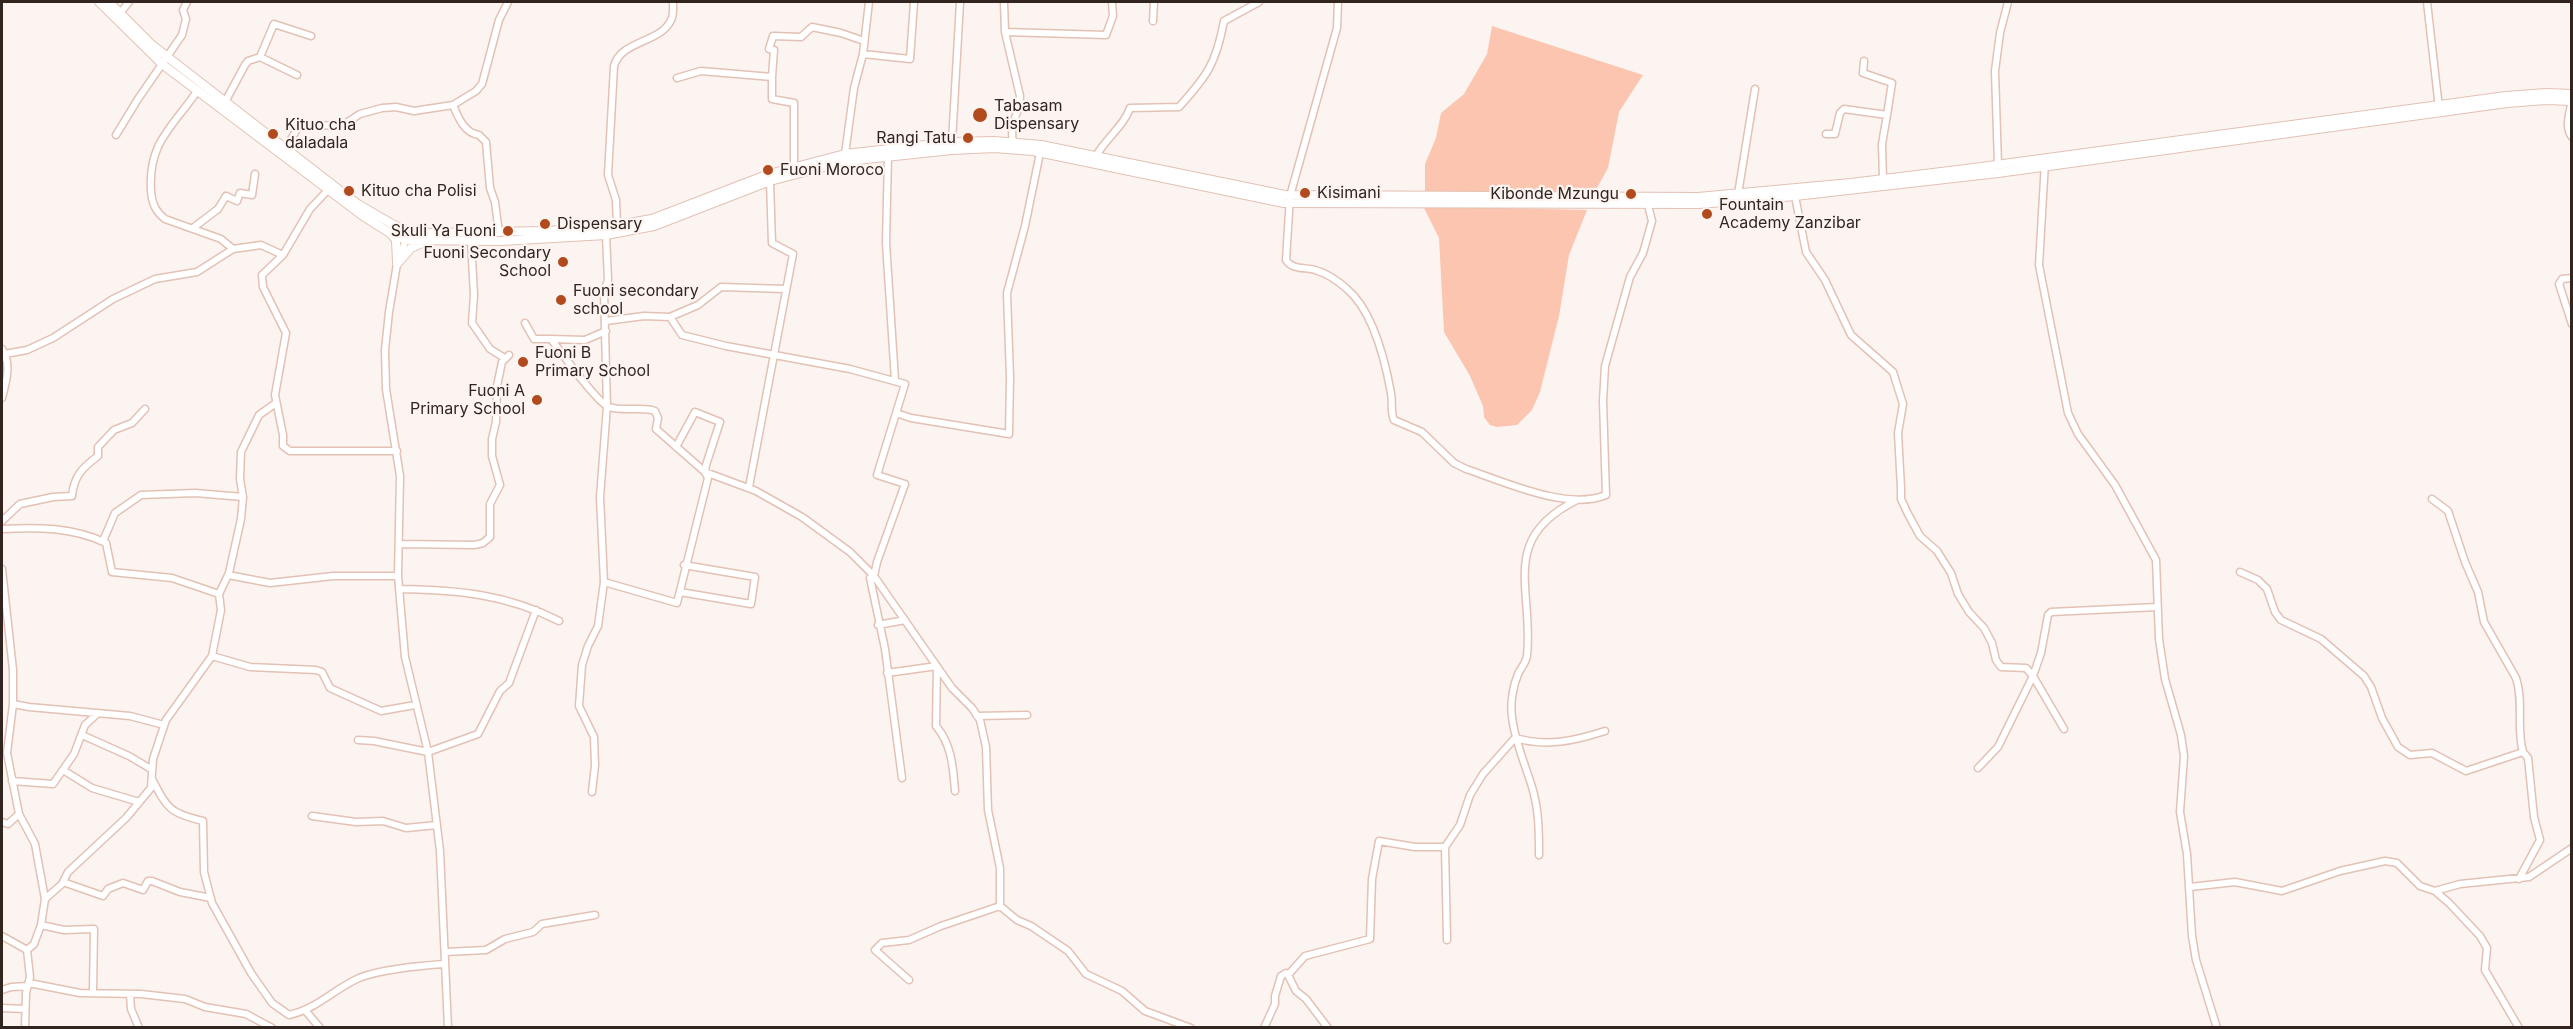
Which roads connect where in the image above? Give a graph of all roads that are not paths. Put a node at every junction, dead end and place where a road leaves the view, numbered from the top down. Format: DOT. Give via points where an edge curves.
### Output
graph roads {
  1 [pos="99,2"];
  2 [pos="109,2"];
  3 [pos="129,2"];
  4 [pos="187,2"];
  5 [pos="508,2"];
  6 [pos="673,2"];
  7 [pos="869,2"];
  8 [pos="914,2"];
  9 [pos="960,2"];
  10 [pos="1004,2"];
  11 [pos="1112,2"];
  12 [pos="1154,2"];
  13 [pos="1260,2"];
  14 [pos="1338,2"];
  15 [pos="2008,2"];
  16 [pos="2427,2"];
  17 [pos="120,13"];
  18 [pos="1153,21"];
  19 [pos="1005,32"];
  20 [pos="311,36"];
  21 [pos="864,41"];
  22 [pos="863,54"];
  23 [pos="260,57"];
  24 [pos="165,60"];
  25 [pos="1864,61"];
  26 [pos="297,75"];
  27 [pos="772,77"];
  28 [pos="677,78"];
  29 [pos="1755,89"];
  30 [pos="198,90"];
  31 [pos="2571,94"];
  32 [pos="2571,101"];
  33 [pos="225,102"];
  34 [pos="453,105"];
  35 [pos="2439,108"];
  36 [pos="1887,115"];
  37 [pos="1826,134"];
  38 [pos="116,135"];
  39 [pos="2571,137"];
  40 [pos="952,142"];
  41 [pos="1013,142"];
  42 [pos="285,149"];
  43 [pos="1041,149"];
  44 [pos="845,154"];
  45 [pos="888,156"];
  46 [pos="1096,156"];
  47 [pos="2045,162"];
  48 [pos="1998,165"];
  49 [pos="794,167"];
  50 [pos="255,174"];
  51 [pos="1883,179"];
  52 [pos="770,181"];
  53 [pos="328,190"];
  54 [pos="1738,194"];
  55 [pos="1795,196"];
  56 [pos="1290,199"];
  57 [pos="1598,202"];
  58 [pos="1648,205"];
  59 [pos="617,226"];
  60 [pos="193,228"];
  61 [pos="410,231"];
  62 [pos="390,233"];
  63 [pos="499,233"];
  64 [pos="606,235"];
  65 [pos="406,240"];
  66 [pos="431,241"];
  67 [pos="471,241"];
  68 [pos="233,249"];
  69 [pos="283,255"];
  70 [pos="397,264"];
  71 [pos="2571,278"];
  72 [pos="786,289"];
  73 [pos="670,317"];
  74 [pos="606,321"];
  75 [pos="525,323"];
  76 [pos="2571,324"];
  77 [pos="606,331"];
  78 [pos="551,339"];
  79 [pos="775,353"];
  80 [pos="3,354"];
  81 [pos="895,380"];
  82 [pos="2,398"];
  83 [pos="276,403"];
  84 [pos="607,406"];
  85 [pos="145,409"];
  86 [pos="896,413"];
  87 [pos="676,447"];
  88 [pos="397,451"];
  89 [pos="705,472"];
  90 [pos="749,488"];
  91 [pos="243,496"];
  92 [pos="2432,499"];
  93 [pos="1577,500"];
  94 [pos="2,521"];
  95 [pos="2,529"];
  96 [pos="103,541"];
  97 [pos="399,544"];
  98 [pos="684,565"];
  99 [pos="2,569"];
  100 [pos="2240,572"];
  101 [pos="228,575"];
  102 [pos="398,576"];
  103 [pos="874,576"];
  104 [pos="604,582"];
  105 [pos="400,589"];
  106 [pos="680,592"];
  107 [pos="219,594"];
  108 [pos="2157,607"];
  109 [pos="536,610"];
  110 [pos="905,620"];
  111 [pos="559,621"];
  112 [pos="878,625"];
  113 [pos="212,656"];
  114 [pos="937,666"];
  115 [pos="887,673"];
  116 [pos="2033,676"];
  117 [pos="13,704"];
  118 [pos="415,705"];
  119 [pos="98,714"];
  120 [pos="1027,715"];
  121 [pos="977,716"];
  122 [pos="164,725"];
  123 [pos="2064,729"];
  124 [pos="1605,731"];
  125 [pos="82,735"];
  126 [pos="1515,738"];
  127 [pos="358,740"];
  128 [pos="428,752"];
  129 [pos="2523,753"];
  130 [pos="1978,768"];
  131 [pos="151,769"];
  132 [pos="63,770"];
  133 [pos="902,778"];
  134 [pos="152,779"];
  135 [pos="12,781"];
  136 [pos="955,791"];
  137 [pos="592,792"];
  138 [pos="139,802"];
  139 [pos="19,814"];
  140 [pos="312,816"];
  141 [pos="2,822"];
  142 [pos="437,825"];
  143 [pos="1445,847"];
  144 [pos="2571,848"];
  145 [pos="1539,855"];
  146 [pos="2518,879"];
  147 [pos="63,882"];
  148 [pos="2190,887"];
  149 [pos="2435,891"];
  150 [pos="211,898"];
  151 [pos="45,899"];
  152 [pos="1000,906"];
  153 [pos="595,915"];
  154 [pos="41,925"];
  155 [pos="2,936"];
  156 [pos="1447,940"];
  157 [pos="27,950"];
  158 [pos="445,952"];
  159 [pos="445,964"];
  160 [pos="1288,975"];
  161 [pos="909,980"];
  162 [pos="29,985"];
  163 [pos="2,990"];
  164 [pos="93,992"];
  165 [pos="129,994"];
  166 [pos="2,1008"];
  167 [pos="25,1009"];
  168 [pos="305,1010"];
  169 [pos="267,1026"];
  170 [pos="25,1028"];
  171 [pos="139,1028"];
  172 [pos="320,1028"];
  173 [pos="448,1028"];
  174 [pos="1191,1028"];
  175 [pos="1264,1028"];
  176 [pos="1328,1028"];
  177 [pos="2217,1028"];
  178 [pos="2519,1028"];
  1 -- 24 [label="main road"];
  2 -- 17 [label="main road"];
  3 -- 17 [label="street"];
  4 -- 24 [label="street" via="182,35"];
  5 -- 34 [label="street" via="499,20 482,84"];
  6 -- 59 [label="street" via="673,17 666,27 616,58 608,175 616,200"];
  7 -- 21 [label="street"];
  8 -- 22 [label="street" via="910,59"];
  9 -- 40 [label="street"];
  10 -- 19 [label="street"];
  11 -- 19 [label="street" via="1113,16 1106,35"];
  12 -- 18 [label="street"];
  13 -- 46 [label="street" via="1224,21 1219,51 1212,65 1179,106 1130,108 1126,119 1104,141"];
  14 -- 56 [label="street" via="1337,28"];
  15 -- 48 [label="street" via="1995,71"];
  16 -- 35 [label="street"];
  17 -- 24 [label="main road"];
  19 -- 41 [label="street" via="1020,96 1011,129"];
  20 -- 23 [label="street" via="274,24"];
  21 -- 22 [label="street"];
  21 -- 27 [label="street" via="818,26 801,38 773,36 769,49 774,50"];
  22 -- 44 [label="street"];
  23 -- 26 [label="street"];
  23 -- 33 [label="street" via="248,61"];
  24 -- 30 [label="main road"];
  24 -- 33 [label="main road"];
  24 -- 38 [label="street"];
  25 -- 36 [label="street" via="1863,73 1892,83"];
  27 -- 28 [label="street" via="693,71"];
  27 -- 49 [label="street" via="772,99 794,103"];
  29 -- 54 [label="street"];
  30 -- 53 [label="main road"];
  30 -- 60 [label="street" via="155,151 150,172 152,203 158,213"];
  31 -- 35 [label="main road" via="2526,94"];
  32 -- 35 [label="main road"];
  32 -- 39 [label="street" via="2567,128"];
  33 -- 42 [label="main road"];
  34 -- 42 [label="street" via="414,111 382,108 360,114 343,126 299,126"];
  34 -- 63 [label="street" via="464,126 486,142"];
  35 -- 47 [label="main road"];
  36 -- 37 [label="street" via="1844,109 1834,135"];
  36 -- 51 [label="street" via="1882,144"];
  40 -- 41 [label="main road"];
  40 -- 44 [label="main road"];
  41 -- 43 [label="main road"];
  42 -- 61 [label="main road" via="356,203"];
  43 -- 45 [label="main road" via="994,148"];
  43 -- 46 [label="main road"];
  43 -- 56 [label="main road" via="1239,195"];
  43 -- 86 [label="street" via="1007,293 1008,434"];
  44 -- 49 [label="main road"];
  45 -- 52 [label="main road" via="847,161"];
  45 -- 81 [label="street" via="886,243"];
  46 -- 56 [label="main road"];
  47 -- 48 [label="main road"];
  47 -- 55 [label="main road"];
  47 -- 108 [label="street" via="2039,264 2068,413 2078,434 2115,485 2156,560"];
  48 -- 51 [label="main road"];
  49 -- 59 [label="main road" via="652,219"];
  50 -- 60 [label="street" via="252,195 240,194 237,201 226,196 218,209"];
  51 -- 54 [label="main road"];
  52 -- 64 [label="main road" via="654,226"];
  52 -- 72 [label="street" via="772,243 793,254"];
  53 -- 62 [label="main road"];
  53 -- 69 [label="street" via="310,209"];
  54 -- 57 [label="main road"];
  55 -- 58 [label="main road"];
  55 -- 116 [label="street" via="1806,252 1825,280 1851,335 1893,372 1903,404 1899,433 1901,488 1908,514 1920,536 1937,551 1951,573 1958,594 1992,643 2001,668 2026,668"];
  56 -- 57 [label="main road"];
  56 -- 93 [label="street" via="1287,264 1316,270 1333,279 1362,306 1384,362 1394,420 1422,432 1466,470"];
  57 -- 58 [label="main road"];
  58 -- 93 [label="street" via="1652,221 1643,253 1630,277 1605,366 1606,495"];
  59 -- 63 [label="main road"];
  60 -- 68 [label="street" via="221,238"];
  61 -- 63 [label="main road"];
  61 -- 65 [label="street"];
  62 -- 65 [label="main road"];
  62 -- 70 [label="main road" via="396,240"];
  64 -- 67 [label="main road"];
  64 -- 74 [label="street"];
  65 -- 66 [label="main road"];
  65 -- 70 [label="street"];
  66 -- 67 [label="main road"];
  66 -- 70 [label="main road" via="411,248"];
  67 -- 97 [label="street" via="472,323 490,349 506,356 497,386 492,439 500,484 490,504 490,537 474,545"];
  68 -- 69 [label="street" via="261,245"];
  68 -- 80 [label="street" via="197,272 155,279 113,299 27,350"];
  69 -- 83 [label="street" via="262,275 263,287 286,333"];
  70 -- 88 [label="street" via="384,350"];
  71 -- 76 [label="street" via="2562,279 2559,284"];
  72 -- 73 [label="street" via="721,287 698,305"];
  72 -- 79 [label="street"];
  73 -- 74 [label="street"];
  73 -- 79 [label="street" via="682,335"];
  74 -- 77 [label="street"];
  75 -- 78 [label="street" via="534,339"];
  77 -- 78 [label="street" via="585,340"];
  77 -- 84 [label="street"];
  78 -- 84 [label="street"];
  79 -- 81 [label="street"];
  79 -- 90 [label="street"];
  80 -- 82 [label="street" via="8,374"];
  81 -- 86 [label="street" via="905,384"];
  83 -- 88 [label="street" via="283,446 290,451"];
  83 -- 91 [label="street" via="259,415 241,452"];
  84 -- 87 [label="street" via="630,411 650,408 658,418 656,429"];
  84 -- 104 [label="street" via="600,497"];
  85 -- 94 [label="street" via="132,423 114,430 98,447 98,456 80,470 72,496 20,504"];
  86 -- 103 [label="street" via="877,475 905,484"];
  87 -- 89 [label="street"];
  87 -- 89 [label="street" via="695,412 720,422"];
  88 -- 97 [label="street"];
  89 -- 90 [label="street"];
  89 -- 98 [label="street" via="708,478"];
  90 -- 103 [label="street" via="802,517 850,552"];
  91 -- 96 [label="street" via="141,495 115,513"];
  91 -- 101 [label="street"];
  92 -- 129 [label="street" via="2448,511 2478,592 2484,622 2516,678"];
  93 -- 126 [label="street" via="1539,526 1528,549 1527,658 1513,688 1511,714"];
  95 -- 96 [label="street" via="41,527"];
  96 -- 107 [label="street" via="112,572 172,578"];
  97 -- 102 [label="street"];
  98 -- 106 [label="street"];
  98 -- 106 [label="street" via="755,577 751,604"];
  99 -- 117 [label="street"];
  100 -- 129 [label="street" via="2267,589 2281,620 2321,639 2364,676 2382,718 2405,752 2432,753 2466,771"];
  101 -- 102 [label="street" via="270,583 333,576"];
  101 -- 107 [label="street"];
  102 -- 105 [label="street"];
  103 -- 110 [label="street"];
  103 -- 112 [label="street" via="870,578"];
  104 -- 106 [label="street" via="676,603"];
  104 -- 137 [label="street" via="598,626 582,665 580,683 579,706 594,737"];
  105 -- 109 [label="street" via="458,590"];
  105 -- 118 [label="street" via="405,657"];
  107 -- 113 [label="street"];
  108 -- 116 [label="street" via="2051,612"];
  108 -- 148 [label="street" via="2165,679 2184,756 2180,812"];
  109 -- 111 [label="street"];
  109 -- 128 [label="street" via="509,683 500,691 478,734"];
  110 -- 112 [label="street"];
  110 -- 114 [label="street"];
  112 -- 115 [label="street"];
  113 -- 118 [label="street" via="250,667 316,670 322,672 335,691 381,711"];
  113 -- 122 [label="street"];
  114 -- 115 [label="street"];
  114 -- 121 [label="street"];
  114 -- 136 [label="street" via="936,726 945,736 952,758"];
  115 -- 133 [label="street"];
  116 -- 123 [label="street"];
  116 -- 130 [label="street" via="1998,747"];
  117 -- 119 [label="street"];
  117 -- 135 [label="street" via="7,753"];
  118 -- 128 [label="street"];
  119 -- 122 [label="street" via="130,716"];
  119 -- 125 [label="street" via="85,725"];
  120 -- 121 [label="street"];
  121 -- 152 [label="street" via="986,747 988,810 1000,868"];
  122 -- 131 [label="street"];
  124 -- 126 [label="street" via="1569,742 1532,743"];
  125 -- 131 [label="street"];
  125 -- 132 [label="street"];
  126 -- 143 [label="street" via="1482,774 1460,825"];
  126 -- 145 [label="street" via="1537,807"];
  127 -- 128 [label="street"];
  128 -- 142 [label="street"];
  129 -- 146 [label="street" via="2528,758 2540,840"];
  131 -- 134 [label="street"];
  132 -- 135 [label="street" via="53,784"];
  132 -- 138 [label="street" via="92,788"];
  134 -- 138 [label="street" via="151,788"];
  134 -- 150 [label="street" via="166,806 203,820 204,872"];
  135 -- 139 [label="street"];
  138 -- 147 [label="street" via="68,872"];
  139 -- 141 [label="street" via="8,824"];
  139 -- 151 [label="street" via="35,844"];
  140 -- 142 [label="street" via="383,821 406,828"];
  142 -- 158 [label="street"];
  143 -- 156 [label="street"];
  143 -- 160 [label="street" via="1414,848 1379,841 1372,879 1370,939 1305,956"];
  144 -- 146 [label="street" via="2529,877"];
  146 -- 149 [label="street" via="2460,884"];
  147 -- 150 [label="street" via="103,896 108,889 123,883 143,890 148,881 153,881"];
  147 -- 151 [label="street"];
  148 -- 149 [label="street" via="2235,882 2282,891 2385,861 2397,863 2420,886"];
  148 -- 177 [label="street" via="2196,960"];
  149 -- 178 [label="street" via="2480,936 2487,948 2485,970"];
  150 -- 168 [label="street" via="251,973 272,1003 290,1014"];
  151 -- 154 [label="street"];
  152 -- 161 [label="street" via="909,940 882,943 875,950"];
  152 -- 174 [label="street" via="1068,951 1086,974 1122,991 1144,1011"];
  153 -- 158 [label="street" via="542,924 533,932 505,939 486,950"];
  154 -- 157 [label="street" via="34,944"];
  154 -- 164 [label="street" via="64,930 94,929"];
  155 -- 157 [label="street"];
  157 -- 162 [label="street"];
  158 -- 159 [label="street"];
  159 -- 168 [label="street" via="393,969 360,978"];
  159 -- 173 [label="street"];
  160 -- 175 [label="street" via="1281,976"];
  160 -- 176 [label="street" via="1296,991"];
  162 -- 163 [label="street"];
  162 -- 164 [label="street"];
  162 -- 167 [label="street"];
  164 -- 165 [label="street"];
  165 -- 169 [label="street" via="185,999 246,1014"];
  165 -- 171 [label="street"];
  166 -- 167 [label="street"];
  167 -- 170 [label="street"];
  168 -- 172 [label="street"];
}
